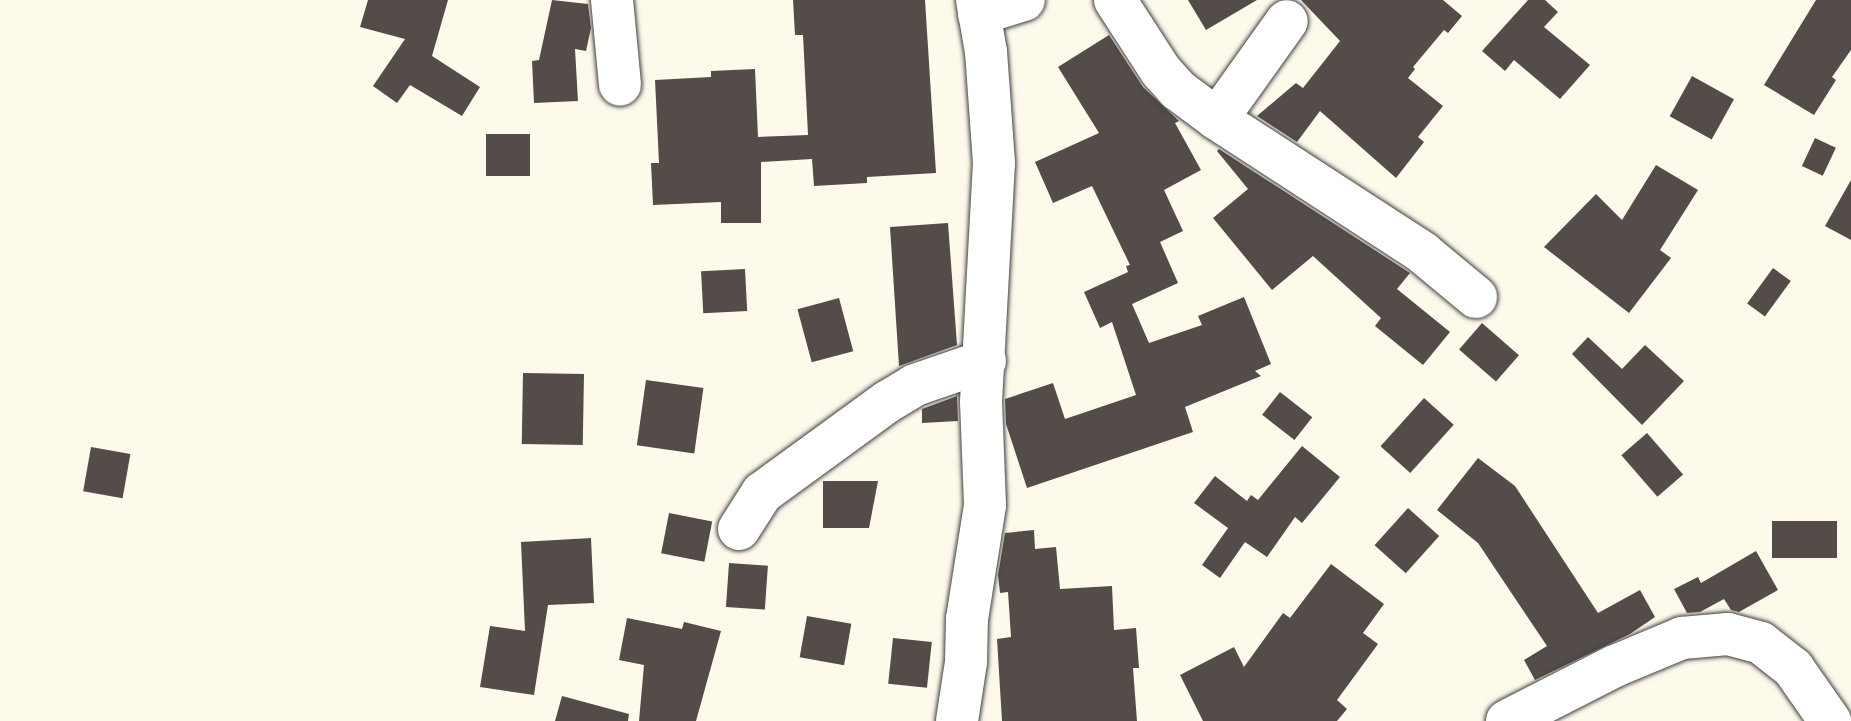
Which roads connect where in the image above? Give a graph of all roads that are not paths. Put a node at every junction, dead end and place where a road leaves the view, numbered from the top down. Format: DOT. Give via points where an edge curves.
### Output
graph roads {
  1 [pos="612,0"];
  2 [pos="1024,0"];
  3 [pos="1115,0"];
  4 [pos="978,7"];
  5 [pos="1287,21"];
  6 [pos="620,85"];
  7 [pos="1217,119"];
  8 [pos="1476,297"];
  9 [pos="985,361"];
  10 [pos="739,529"];
  11 [pos="957,721"];
  12 [pos="1507,721"];
  13 [pos="1830,721"];
  1 -- 6 [label="street"];
  2 -- 4 [label="street"];
  3 -- 7 [label="street" via="1161,71"];
  4 -- 9 [label="street" via="994,163"];
  5 -- 7 [label="street"];
  7 -- 8 [label="street" via="1423,253"];
  9 -- 10 [label="street" via="915,385 887,402 762,493"];
  9 -- 11 [label="street" via="985,505"];
  12 -- 13 [label="street" via="1682,638 1728,634 1761,643 1793,668"];
}
